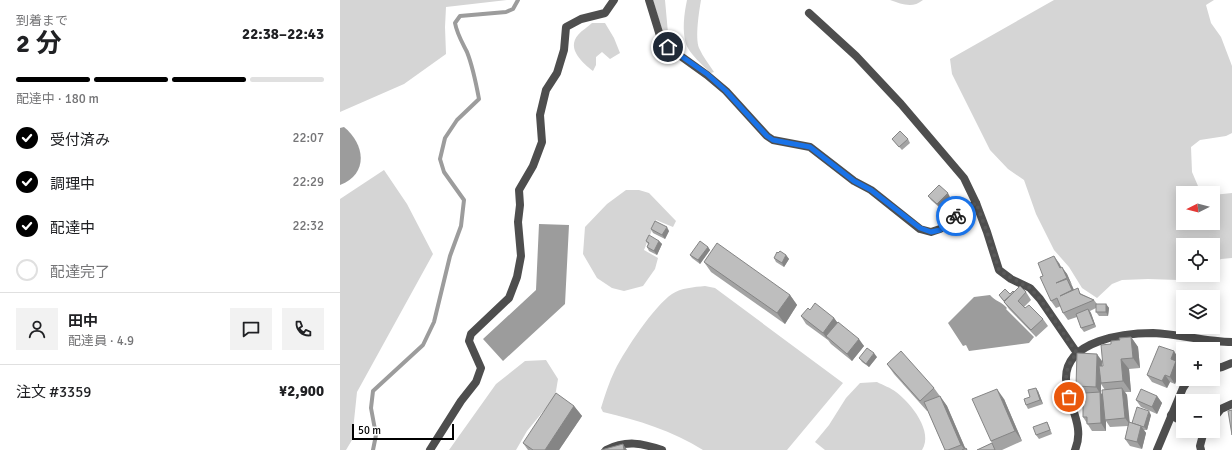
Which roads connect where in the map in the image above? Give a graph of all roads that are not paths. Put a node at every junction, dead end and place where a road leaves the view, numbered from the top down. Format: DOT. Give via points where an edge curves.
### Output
graph roads {
  1 [pos="614,0"];
  2 [pos="649,0"];
  3 [pos="809,13"];
  4 [pos="976,203"];
  5 [pos="1232,342"];
  6 [pos="1077,353"];
  7 [pos="1232,363"];
  8 [pos="1220,367"];
  9 [pos="1184,386"];
  10 [pos="1232,404"];
  11 [pos="1220,410"];
  12 [pos="1171,415"];
  13 [pos="1176,418"];
  14 [pos="1202,438"];
  15 [pos="430,450"];
  16 [pos="606,450"];
  17 [pos="662,450"];
  18 [pos="1076,450"];
  19 [pos="1157,450"];
  20 [pos="1201,450"];
  1 -- 15 [label="street" via="605,13 581,19 566,27 558,73 546,90 540,115 542,142 533,166 519,190 521,256 517,277 509,298 470,334 469,341 481,368 476,382"];
  2 -- 4 [label="street" via="661,39 668,47 707,74 773,140 810,147 920,228 931,232 940,230"];
  3 -- 4 [label="street" via="856,56 901,104 964,178"];
  4 -- 6 [label="street" via="999,270 1030,288"];
  5 -- 6 [label="street" via="1142,334 1119,336 1097,342"];
  6 -- 18 [label="street" via="1070,362 1066,374 1068,392 1077,420"];
  7 -- 8 [label="street"];
  9 -- 12 [label="street"];
  10 -- 11 [label="street"];
  12 -- 13 [label="street"];
  12 -- 19 [label="street"];
  14 -- 20 [label="street"];
  16 -- 17 [label="street" via="623,444 644,444"];
}
